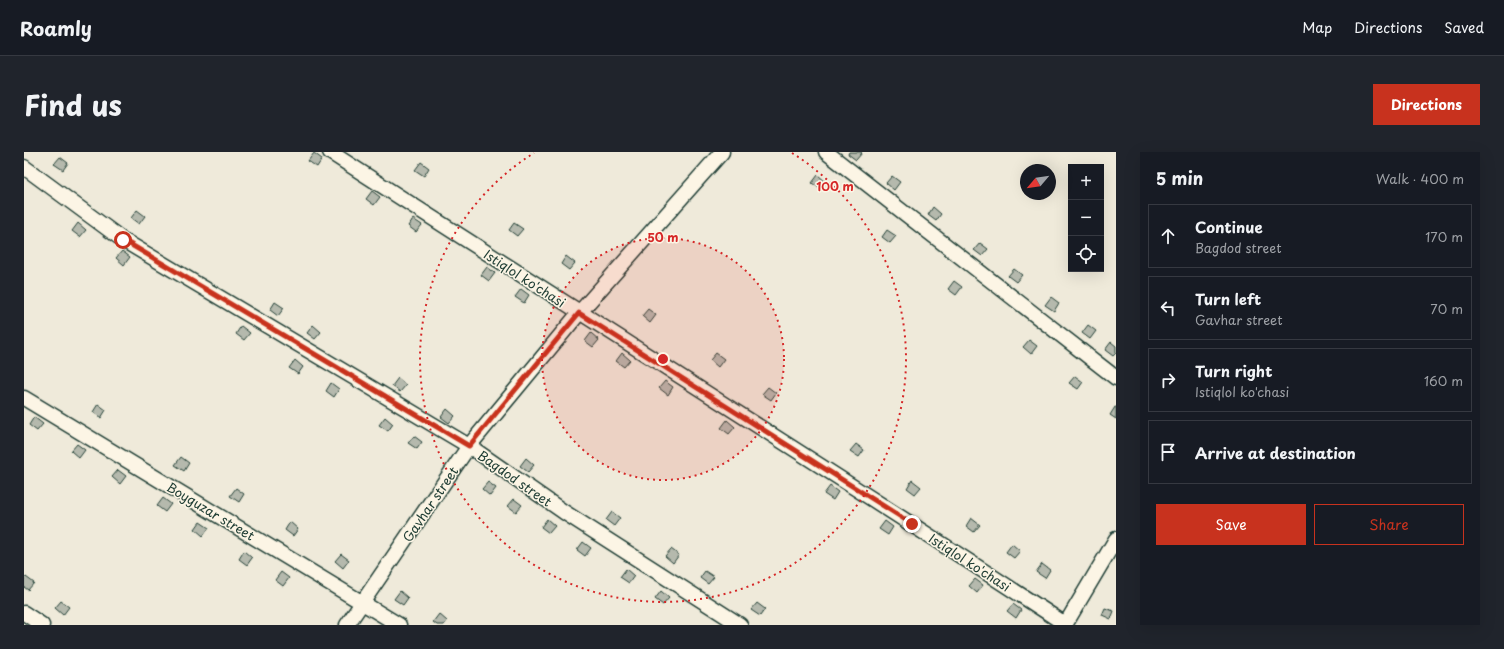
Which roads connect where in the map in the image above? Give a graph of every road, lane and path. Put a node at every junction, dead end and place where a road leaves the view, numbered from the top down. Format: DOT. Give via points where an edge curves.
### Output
graph roads {
  1 [pos="330,152"];
  2 [pos="722,152"];
  3 [pos="826,152"];
  4 [pos="24,167"];
  5 [pos="579,313"];
  6 [pos="1116,378"];
  7 [pos="24,398"];
  8 [pos="469,446"];
  9 [pos="1116,539"];
  10 [pos="363,603"];
  11 [pos="24,613"];
  12 [pos="1065,624"];
  13 [pos="42,625"];
  14 [pos="347,625"];
  15 [pos="399,625"];
  16 [pos="740,625"];
  1 -- 5 [label="street, Istiqlol ko'chasi"];
  2 -- 5 [label="street, Gavhar street"];
  3 -- 6 [label="street"];
  4 -- 8 [label="street, Bagdod street" via="123,240"];
  5 -- 8 [label="street, Gavhar street"];
  5 -- 12 [label="street, Istiqlol ko'chasi"];
  7 -- 10 [label="street, Boyguzar street"];
  8 -- 10 [label="street, Gavhar street"];
  8 -- 16 [label="street, Bagdod street" via="564,512"];
  9 -- 12 [label="street"];
  10 -- 14 [label="street, Gavhar street"];
  10 -- 15 [label="street, Boyguzar street"];
  11 -- 13 [label="street"];
}
